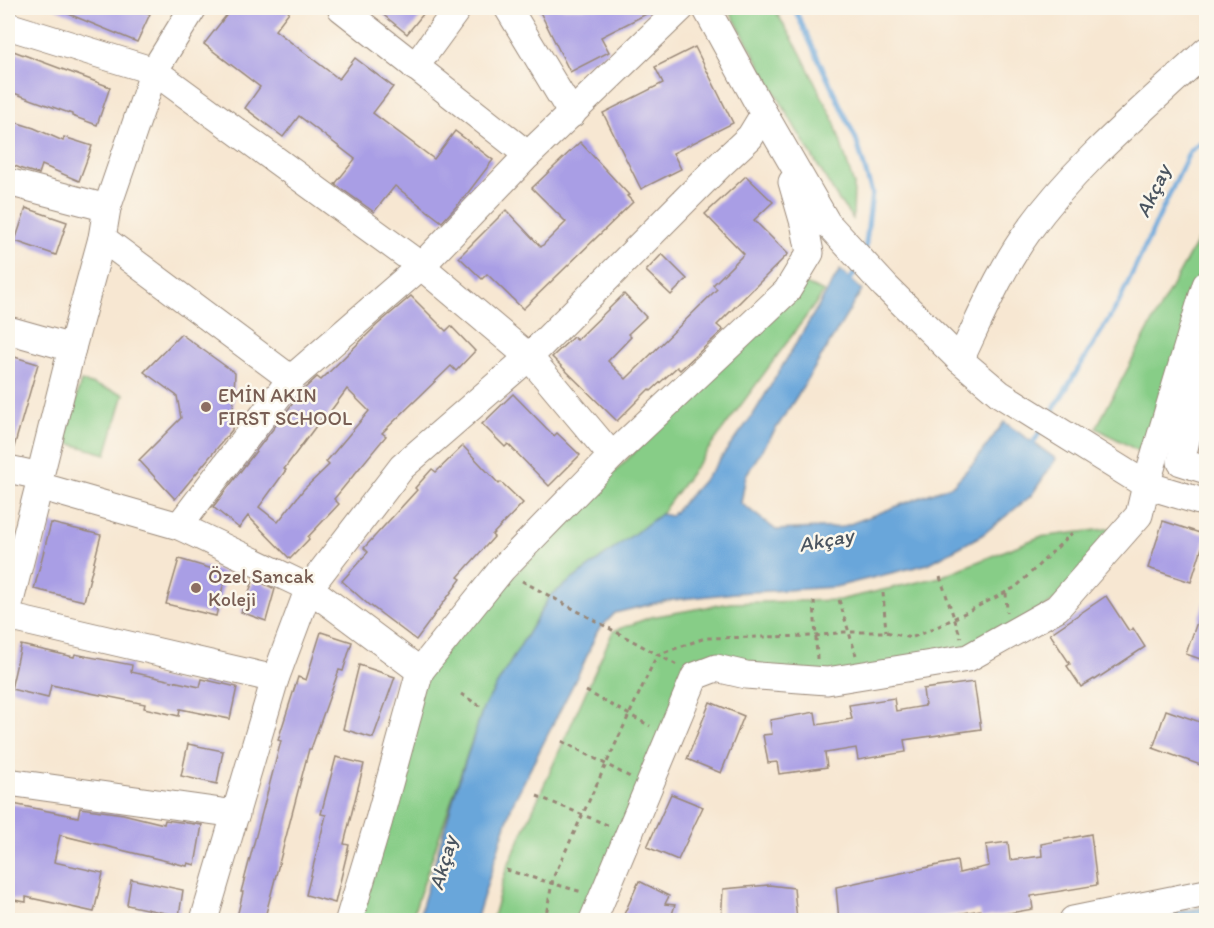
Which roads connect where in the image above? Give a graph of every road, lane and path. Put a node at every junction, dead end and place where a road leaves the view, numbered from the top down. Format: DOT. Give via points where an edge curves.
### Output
graph roads {
  1 [pos="193,8"];
  2 [pos="341,8"];
  3 [pos="458,8"];
  4 [pos="508,8"];
  5 [pos="681,8"];
  6 [pos="706,8"];
  7 [pos="8,26"];
  8 [pos="1206,51"];
  9 [pos="415,67"];
  10 [pos="154,71"];
  11 [pos="572,114"];
  12 [pos="764,114"];
  13 [pos="528,156"];
  14 [pos="8,182"];
  15 [pos="107,208"];
  16 [pos="102,238"];
  17 [pos="421,266"];
  18 [pos="1206,285"];
  19 [pos="8,330"];
  20 [pos="72,348"];
  21 [pos="529,357"];
  22 [pos="960,360"];
  23 [pos="1206,365"];
  24 [pos="291,379"];
  25 [pos="1201,405"];
  26 [pos="612,456"];
  27 [pos="8,469"];
  28 [pos="1206,470"];
  29 [pos="40,481"];
  30 [pos="1146,485"];
  31 [pos="1206,503"];
  32 [pos="179,526"];
  33 [pos="502,569"];
  34 [pos="940,577"];
  35 [pos="309,588"];
  36 [pos="883,593"];
  37 [pos="838,600"];
  38 [pos="814,601"];
  39 [pos="8,609"];
  40 [pos="8,617"];
  41 [pos="886,632"];
  42 [pos="968,658"];
  43 [pos="420,671"];
  44 [pos="696,676"];
  45 [pos="862,676"];
  46 [pos="275,679"];
  47 [pos="819,681"];
  48 [pos="586,691"];
  49 [pos="461,694"];
  50 [pos="483,708"];
  51 [pos="670,736"];
  52 [pos="562,741"];
  53 [pos="8,782"];
  54 [pos="649,787"];
  55 [pos="537,795"];
  56 [pos="236,814"];
  57 [pos="630,834"];
  58 [pos="506,870"];
  59 [pos="1206,892"];
  60 [pos="598,909"];
  61 [pos="204,921"];
  62 [pos="349,921"];
  63 [pos="1073,921"];
  1 -- 10 [label="street"];
  2 -- 9 [label="street"];
  3 -- 9 [label="street"];
  4 -- 11 [label="street"];
  5 -- 11 [label="street"];
  6 -- 12 [label="street"];
  7 -- 10 [label="street"];
  8 -- 22 [label="street" via="1093,156 1049,204 1009,261"];
  9 -- 13 [label="street"];
  10 -- 15 [label="street"];
  10 -- 17 [label="street"];
  11 -- 13 [label="street"];
  12 -- 21 [label="street" via="750,137"];
  12 -- 22 [label="street" via="827,223"];
  12 -- 26 [label="street" via="791,180 810,253 787,291"];
  13 -- 17 [label="street"];
  14 -- 15 [label="street"];
  15 -- 16 [label="street"];
  16 -- 20 [label="street"];
  16 -- 24 [label="street"];
  17 -- 21 [label="street"];
  17 -- 24 [label="street"];
  18 -- 30 [label="street"];
  19 -- 20 [label="street"];
  20 -- 29 [label="street"];
  21 -- 26 [label="street"];
  21 -- 35 [label="street" via="402,467"];
  22 -- 30 [label="street" via="1000,394"];
  23 -- 25 [label="street"];
  24 -- 32 [label="street"];
  25 -- 28 [label="street" via="1180,462"];
  26 -- 33 [label="street"];
  27 -- 29 [label="street"];
  29 -- 32 [label="street"];
  29 -- 39 [label="street"];
  30 -- 31 [label="street"];
  30 -- 42 [label="street" via="1139,515 1057,608"];
  32 -- 35 [label="street"];
  33 -- 43 [label="street"];
  33 -- 44 [label="path"];
  34 -- 42 [label="path"];
  35 -- 43 [label="street"];
  35 -- 46 [label="street"];
  36 -- 41 [label="path"];
  37 -- 45 [label="path"];
  38 -- 47 [label="path"];
  40 -- 46 [label="street"];
  42 -- 45 [label="street"];
  43 -- 62 [label="street"];
  44 -- 47 [label="street" via="716,668 746,675"];
  44 -- 51 [label="street"];
  45 -- 47 [label="street"];
  46 -- 56 [label="street"];
  48 -- 51 [label="path"];
  49 -- 50 [label="path"];
  51 -- 54 [label="street"];
  52 -- 54 [label="path"];
  53 -- 56 [label="street"];
  54 -- 57 [label="street"];
  55 -- 57 [label="path"];
  56 -- 61 [label="street"];
  57 -- 60 [label="street"];
  58 -- 60 [label="path"];
  59 -- 63 [label="street"];
}
